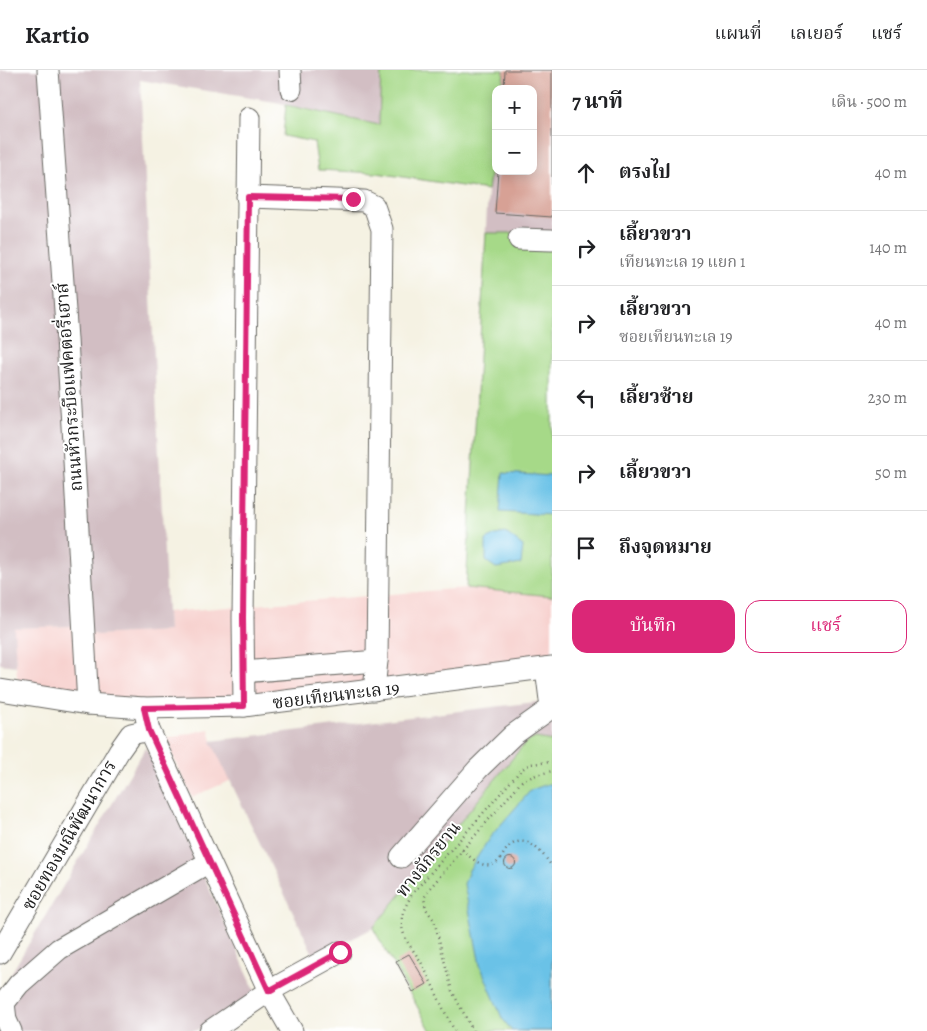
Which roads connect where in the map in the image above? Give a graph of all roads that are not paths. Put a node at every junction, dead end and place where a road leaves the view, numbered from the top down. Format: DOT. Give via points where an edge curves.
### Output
graph roads {
  1 [pos="48,70"];
  2 [pos="248,118"];
  3 [pos="248,197"];
  4 [pos="519,239"];
  5 [pos="552,240"];
  6 [pos="377,660"];
  7 [pos="549,668"];
  8 [pos="243,672"];
  9 [pos="0,690"];
  10 [pos="374,690"];
  11 [pos="88,704"];
  12 [pos="244,706"];
  13 [pos="144,708"];
  14 [pos="552,708"];
  15 [pos="149,730"];
  16 [pos="401,857"];
  17 [pos="209,862"];
  18 [pos="340,952"];
  19 [pos="0,953"];
  20 [pos="269,991"];
  21 [pos="10,1031"];
  22 [pos="210,1031"];
  23 [pos="292,1031"];
  1 -- 11 [label="street, ถนนหัวกระบือแฟคตอรี่เฮาส์"];
  2 -- 3 [label="street"];
  3 -- 6 [label="street" via="364,201 374,206 382,229"];
  3 -- 8 [label="street"];
  4 -- 5 [label="street"];
  6 -- 8 [label="street"];
  6 -- 10 [label="street"];
  7 -- 10 [label="street, ซอยเทียนทะเล 19"];
  7 -- 14 [label="street"];
  8 -- 12 [label="street"];
  9 -- 11 [label="street, ซอยเทียนทะเล 19"];
  10 -- 12 [label="street, ซอยเทียนทะเล 19"];
  11 -- 13 [label="street, ซอยเทียนทะเล 19"];
  12 -- 13 [label="street, ซอยเทียนทะเล 19"];
  13 -- 15 [label="street"];
  14 -- 16 [label="street" via="513,735 478,769"];
  15 -- 17 [label="street"];
  15 -- 19 [label="street, ซอยทองมณีพัฒนาการ" via="131,734 119,750"];
  17 -- 20 [label="street"];
  17 -- 21 [label="street" via="59,950 32,972 4,1002"];
  18 -- 20 [label="street"];
  20 -- 22 [label="street"];
  20 -- 23 [label="street"];
}
